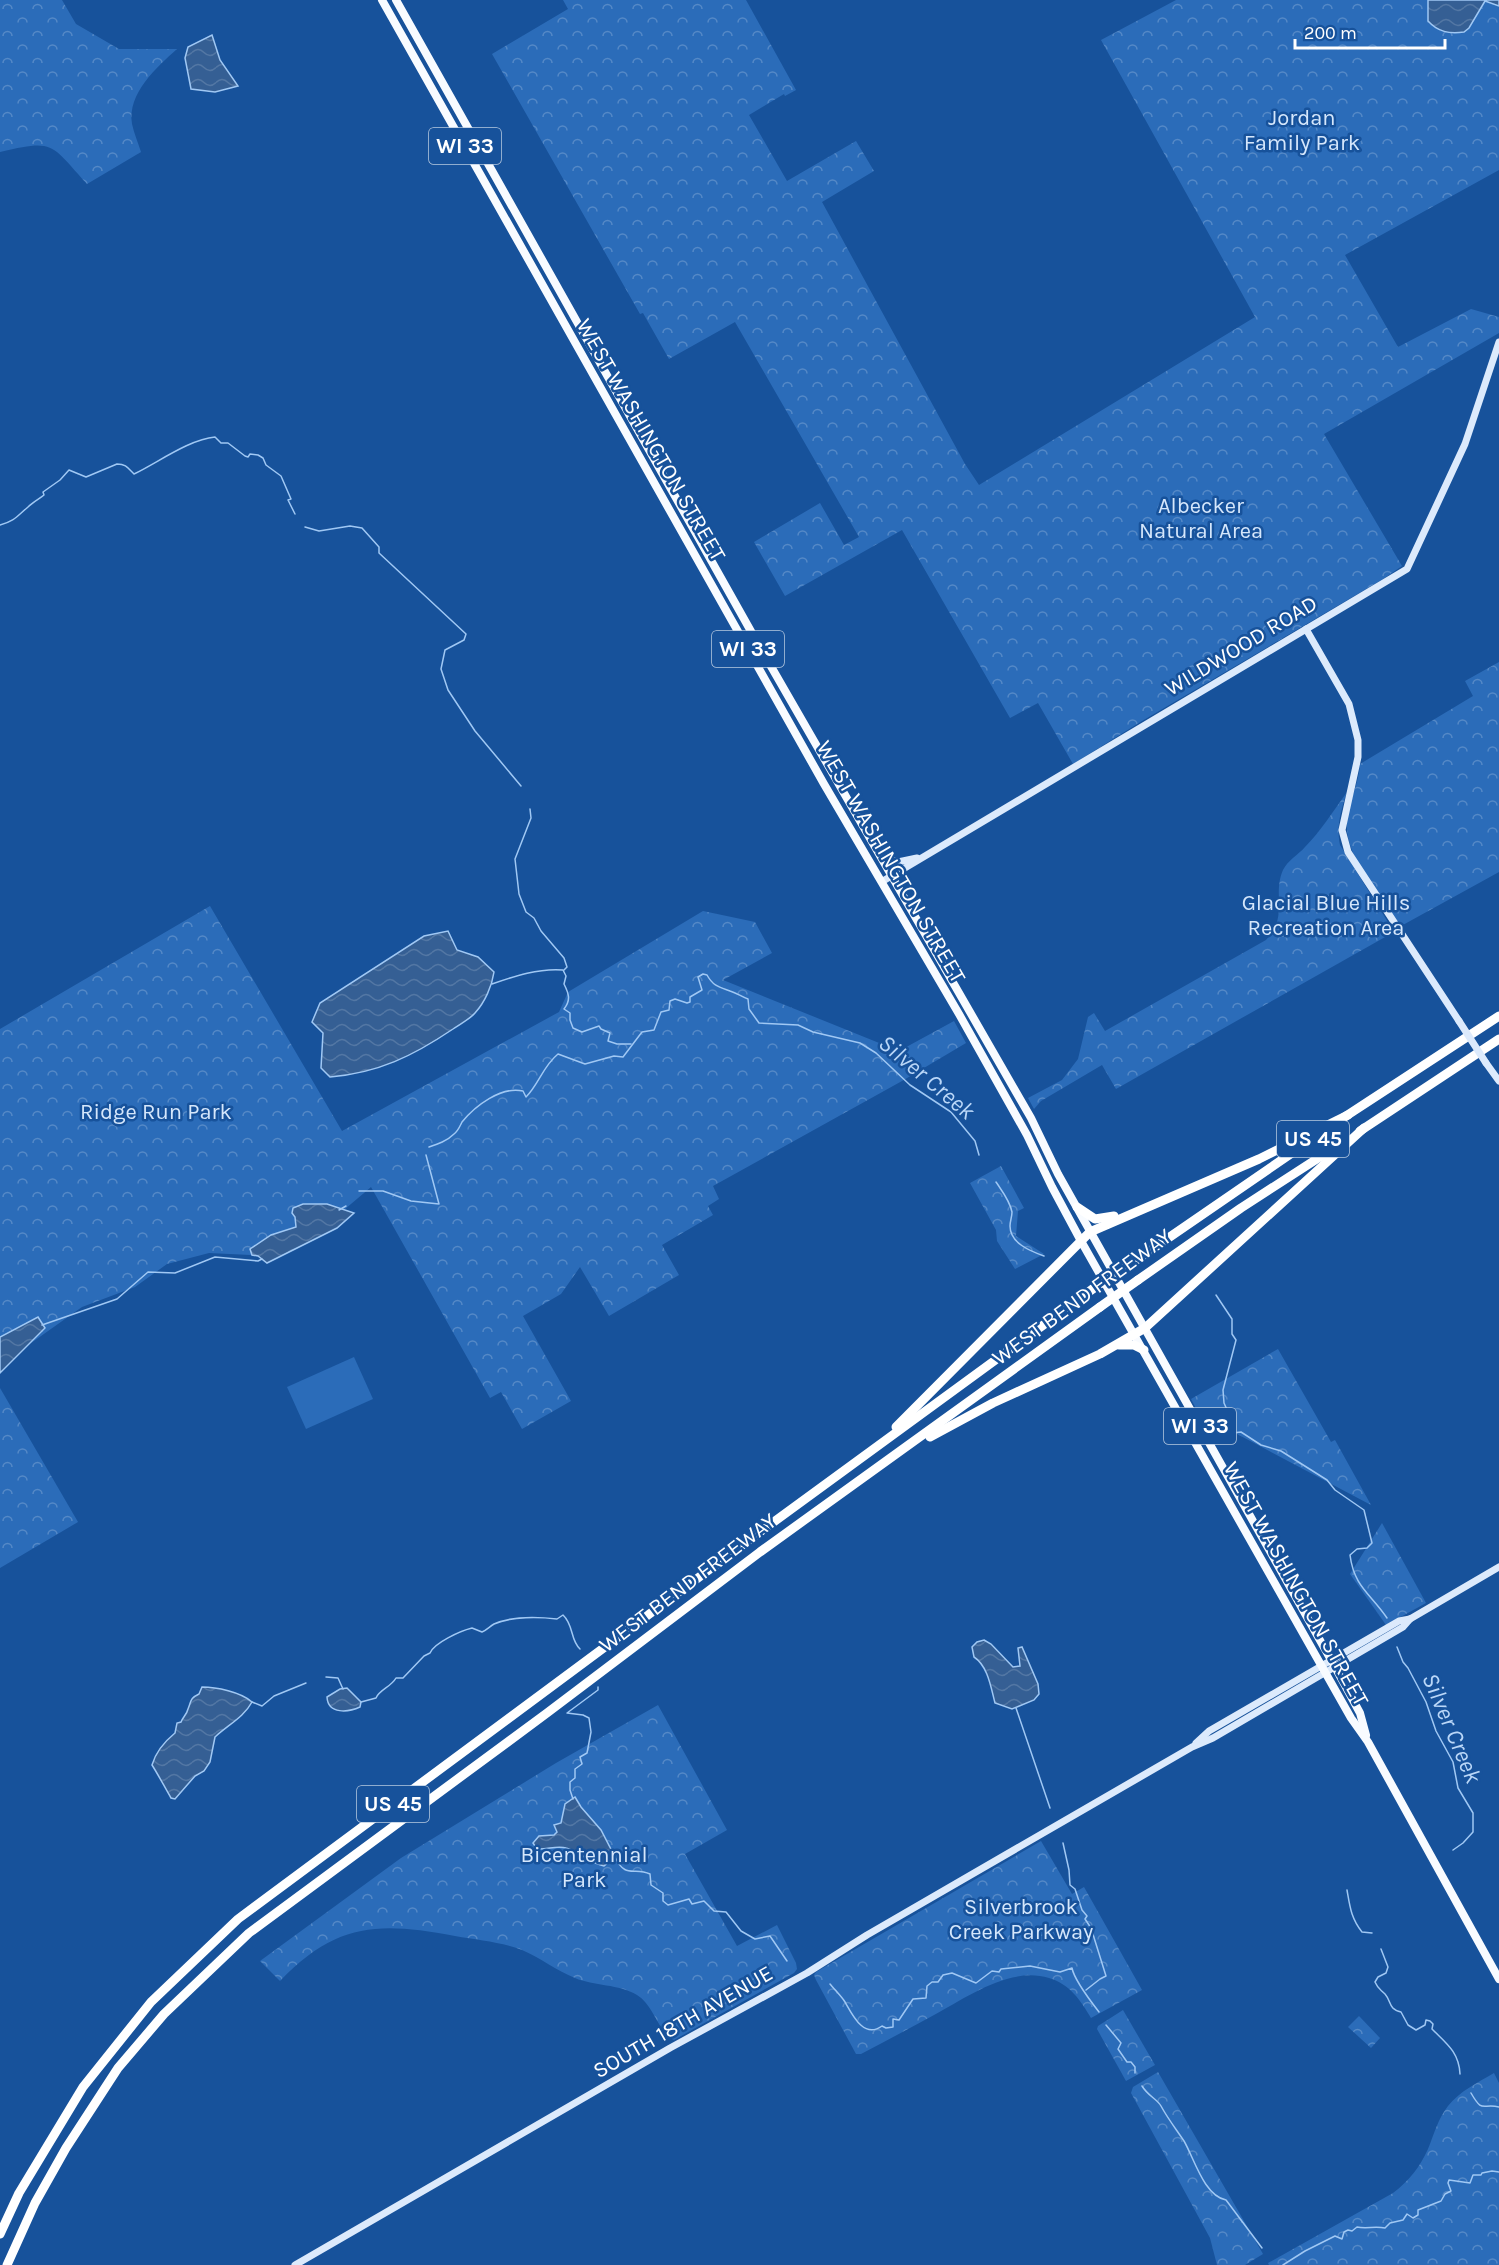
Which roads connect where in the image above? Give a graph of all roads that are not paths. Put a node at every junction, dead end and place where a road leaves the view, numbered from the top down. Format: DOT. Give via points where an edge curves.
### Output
graph roads {
  1 [pos="382,0"];
  2 [pos="396,0"];
  3 [pos="1499,342"];
  4 [pos="1306,629"];
  5 [pos="923,857"];
  6 [pos="882,858"];
  7 [pos="892,876"];
  8 [pos="883,881"];
  9 [pos="1499,1016"];
  10 [pos="1499,1039"];
  11 [pos="1499,1082"];
  12 [pos="1348,1115"];
  13 [pos="1364,1128"];
  14 [pos="1077,1207"];
  15 [pos="1126,1215"];
  16 [pos="1090,1232"];
  17 [pos="1081,1241"];
  18 [pos="1145,1328"];
  19 [pos="1135,1335"];
  20 [pos="1117,1345"];
  21 [pos="1143,1350"];
  22 [pos="870,1453"];
  23 [pos="874,1471"];
  24 [pos="1499,1567"];
  25 [pos="1333,1664"];
  26 [pos="1323,1669"];
  27 [pos="1368,1742"];
  28 [pos="1499,1979"];
  29 [pos="0,2234"];
  30 [pos="7,2265"];
  31 [pos="295,2265"];
  1 -- 8 [label="main road, WEST WASHINGTON STREET / WI 33" via="824,784"];
  2 -- 6 [label="main road, WEST WASHINGTON STREET / WI 33"];
  3 -- 4 [label="street, WILDWOOD ROAD" via="1465,444 1407,569"];
  4 -- 5 [label="street, WILDWOOD ROAD"];
  4 -- 11 [label="street, bridge" via="1349,705 1358,740 1358,758 1342,830 1348,852"];
  5 -- 6 [label="street" via="898,862"];
  5 -- 7 [label="street, WILDWOOD ROAD"];
  6 -- 7 [label="main road, WEST WASHINGTON STREET / WI 33"];
  7 -- 8 [label="street, WILDWOOD ROAD"];
  7 -- 14 [label="main road, WEST WASHINGTON STREET / WI 33" via="1031,1118"];
  8 -- 17 [label="main road, WEST WASHINGTON STREET / WI 33" via="1027,1135"];
  9 -- 12 [label="highway, WEST BEND FREEWAY / US 45"];
  10 -- 13 [label="highway, WEST BEND FREEWAY / US 45"];
  12 -- 15 [label="highway" via="1259,1159"];
  12 -- 22 [label="highway, WEST BEND FREEWAY / US 45, bridge" via="1094,1288"];
  13 -- 18 [label="highway"];
  13 -- 23 [label="highway, WEST BEND FREEWAY / US 45, bridge" via="1240,1208"];
  14 -- 15 [label="highway" via="1095,1219"];
  14 -- 16 [label="main road, WEST WASHINGTON STREET / WI 33"];
  15 -- 16 [label="highway"];
  16 -- 17 [label="highway"];
  16 -- 18 [label="main road, WEST WASHINGTON STREET / WI 33"];
  17 -- 19 [label="main road, WEST WASHINGTON STREET / WI 33"];
  17 -- 22 [label="highway"];
  18 -- 19 [label="highway"];
  18 -- 25 [label="main road, WEST WASHINGTON STREET / WI 33"];
  19 -- 20 [label="highway"];
  19 -- 21 [label="main road, WEST WASHINGTON STREET / WI 33"];
  20 -- 21 [label="highway" via="1134,1345"];
  20 -- 23 [label="highway" via="951,1425"];
  21 -- 26 [label="main road, WEST WASHINGTON STREET / WI 33"];
  22 -- 29 [label="highway, WEST BEND FREEWAY / US 45" via="238,1919 151,2002 83,2087 19,2193"];
  23 -- 30 [label="highway, WEST BEND FREEWAY / US 45" via="249,1933 164,2014 118,2068 35,2203"];
  24 -- 25 [label="street, SOUTH 18TH AVENUE" via="1410,1619 1403,1627"];
  25 -- 26 [label="street, SOUTH 18TH AVENUE"];
  25 -- 27 [label="main road, WEST WASHINGTON STREET / WI 33" via="1359,1713"];
  26 -- 27 [label="main road, WEST WASHINGTON STREET / WI 33"];
  26 -- 31 [label="street, SOUTH 18TH AVENUE" via="1213,1738"];
  27 -- 28 [label="main road, WEST WASHINGTON STREET / WI 33"];
}
